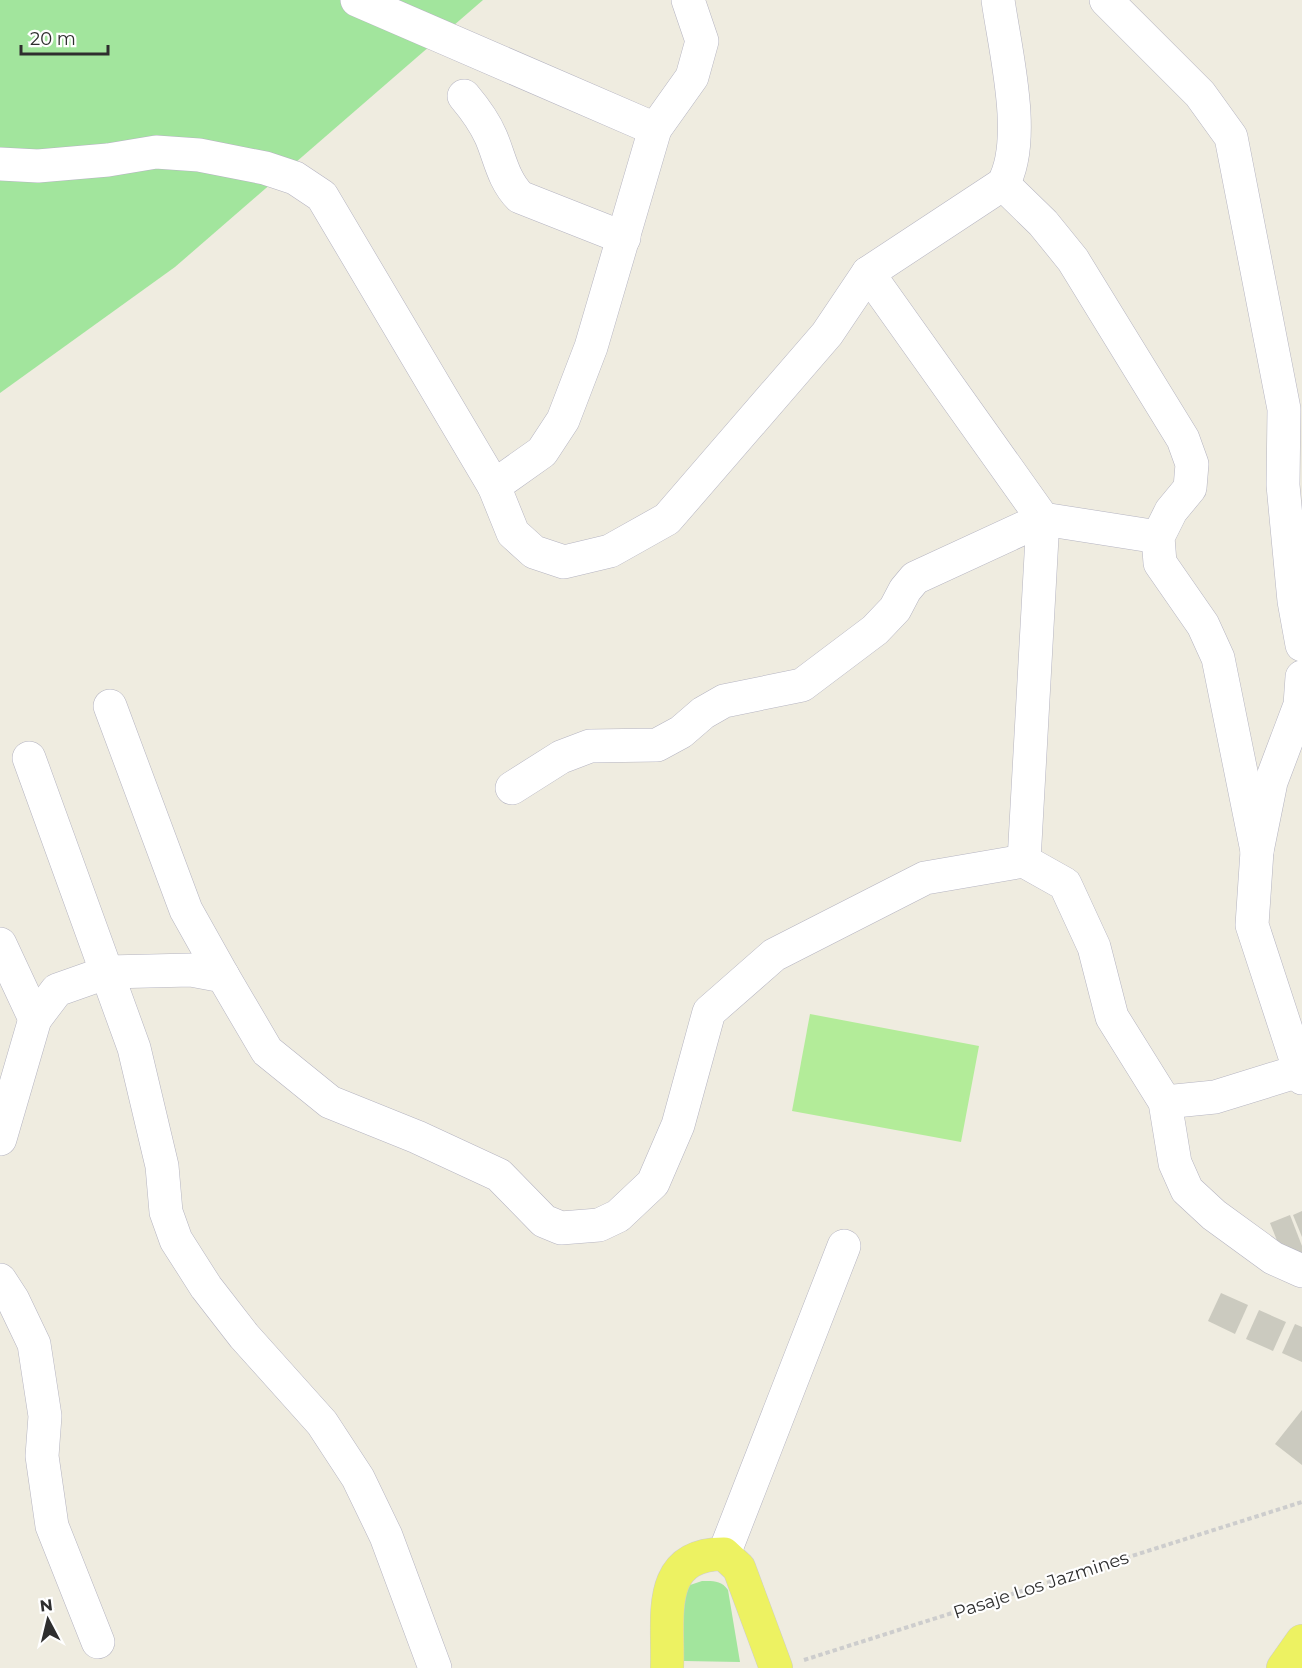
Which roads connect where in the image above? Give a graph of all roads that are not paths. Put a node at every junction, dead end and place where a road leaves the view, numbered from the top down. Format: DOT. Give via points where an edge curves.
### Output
graph roads {
  1 [pos="357,0"];
  2 [pos="688,0"];
  3 [pos="998,0"];
  4 [pos="1106,0"];
  5 [pos="464,96"];
  6 [pos="655,129"];
  7 [pos="0,164"];
  8 [pos="1003,184"];
  9 [pos="624,238"];
  10 [pos="868,273"];
  11 [pos="494,486"];
  12 [pos="1043,519"];
  13 [pos="1158,537"];
  14 [pos="1302,645"];
  15 [pos="1302,677"];
  16 [pos="110,706"];
  17 [pos="29,758"];
  18 [pos="512,788"];
  19 [pos="1257,851"];
  20 [pos="1024,861"];
  21 [pos="0,944"];
  22 [pos="108,972"];
  23 [pos="223,976"];
  24 [pos="35,1019"];
  25 [pos="1301,1069"];
  26 [pos="1165,1102"];
  27 [pos="0,1139"];
  28 [pos="844,1246"];
  29 [pos="1302,1271"];
  30 [pos="0,1280"];
  31 [pos="724,1554"];
  32 [pos="1302,1641"];
  33 [pos="98,1642"];
  34 [pos="790,1664"];
  35 [pos="435,1668"];
  36 [pos="667,1668"];
  37 [pos="1283,1668"];
  1 -- 6 [label="street"];
  2 -- 6 [label="street" via="702,41 692,77"];
  3 -- 8 [label="street" via="1016,136 1010,171"];
  4 -- 14 [label="street" via="1200,94 1231,137 1284,409 1283,485"];
  5 -- 9 [label="street" via="490,136 509,186 520,197"];
  6 -- 9 [label="street"];
  7 -- 11 [label="street" via="38,166 156,152 199,155 295,178 322,196"];
  8 -- 10 [label="street"];
  8 -- 13 [label="street" via="1043,223 1073,260 1183,439 1192,464 1190,488 1171,511"];
  9 -- 11 [label="street" via="591,347 563,420 542,452"];
  10 -- 11 [label="street" via="827,334 667,519 610,551 564,562 534,552 513,533"];
  10 -- 12 [label="street"];
  12 -- 13 [label="street"];
  12 -- 18 [label="street" via="915,578 904,590 896,609 875,630 802,685 724,701 657,746 590,747 561,757"];
  12 -- 20 [label="street"];
  13 -- 19 [label="street" via="1160,563 1203,626 1218,658"];
  15 -- 19 [label="street" via="1300,705 1271,782"];
  16 -- 23 [label="street" via="186,910"];
  17 -- 22 [label="street" via="76,894"];
  19 -- 25 [label="street" via="1252,925"];
  20 -- 23 [label="street" via="925,878 774,955 709,1012 678,1125 653,1182 618,1216 599,1225 561,1228 544,1221 499,1175 330,1102 267,1051"];
  20 -- 26 [label="street" via="1065,884 1094,947 1112,1017"];
  21 -- 24 [label="street"];
  22 -- 23 [label="street" via="191,970"];
  22 -- 24 [label="street" via="57,990"];
  22 -- 35 [label="street" via="135,1048 162,1166 166,1212 176,1240 244,1336 322,1423 358,1478 386,1536"];
  24 -- 27 [label="street"];
  25 -- 26 [label="street" via="1215,1097"];
  26 -- 29 [label="street" via="1175,1163 1187,1190 1273,1258"];
  28 -- 31 [label="street"];
  30 -- 33 [label="street" via="34,1344 45,1416 42,1456 52,1526"];
  31 -- 34 [label="main road" via="739,1568"];
  31 -- 36 [label="main road" via="703,1554 683,1564 674,1576 669,1592"];
  32 -- 37 [label="main road"];
}
